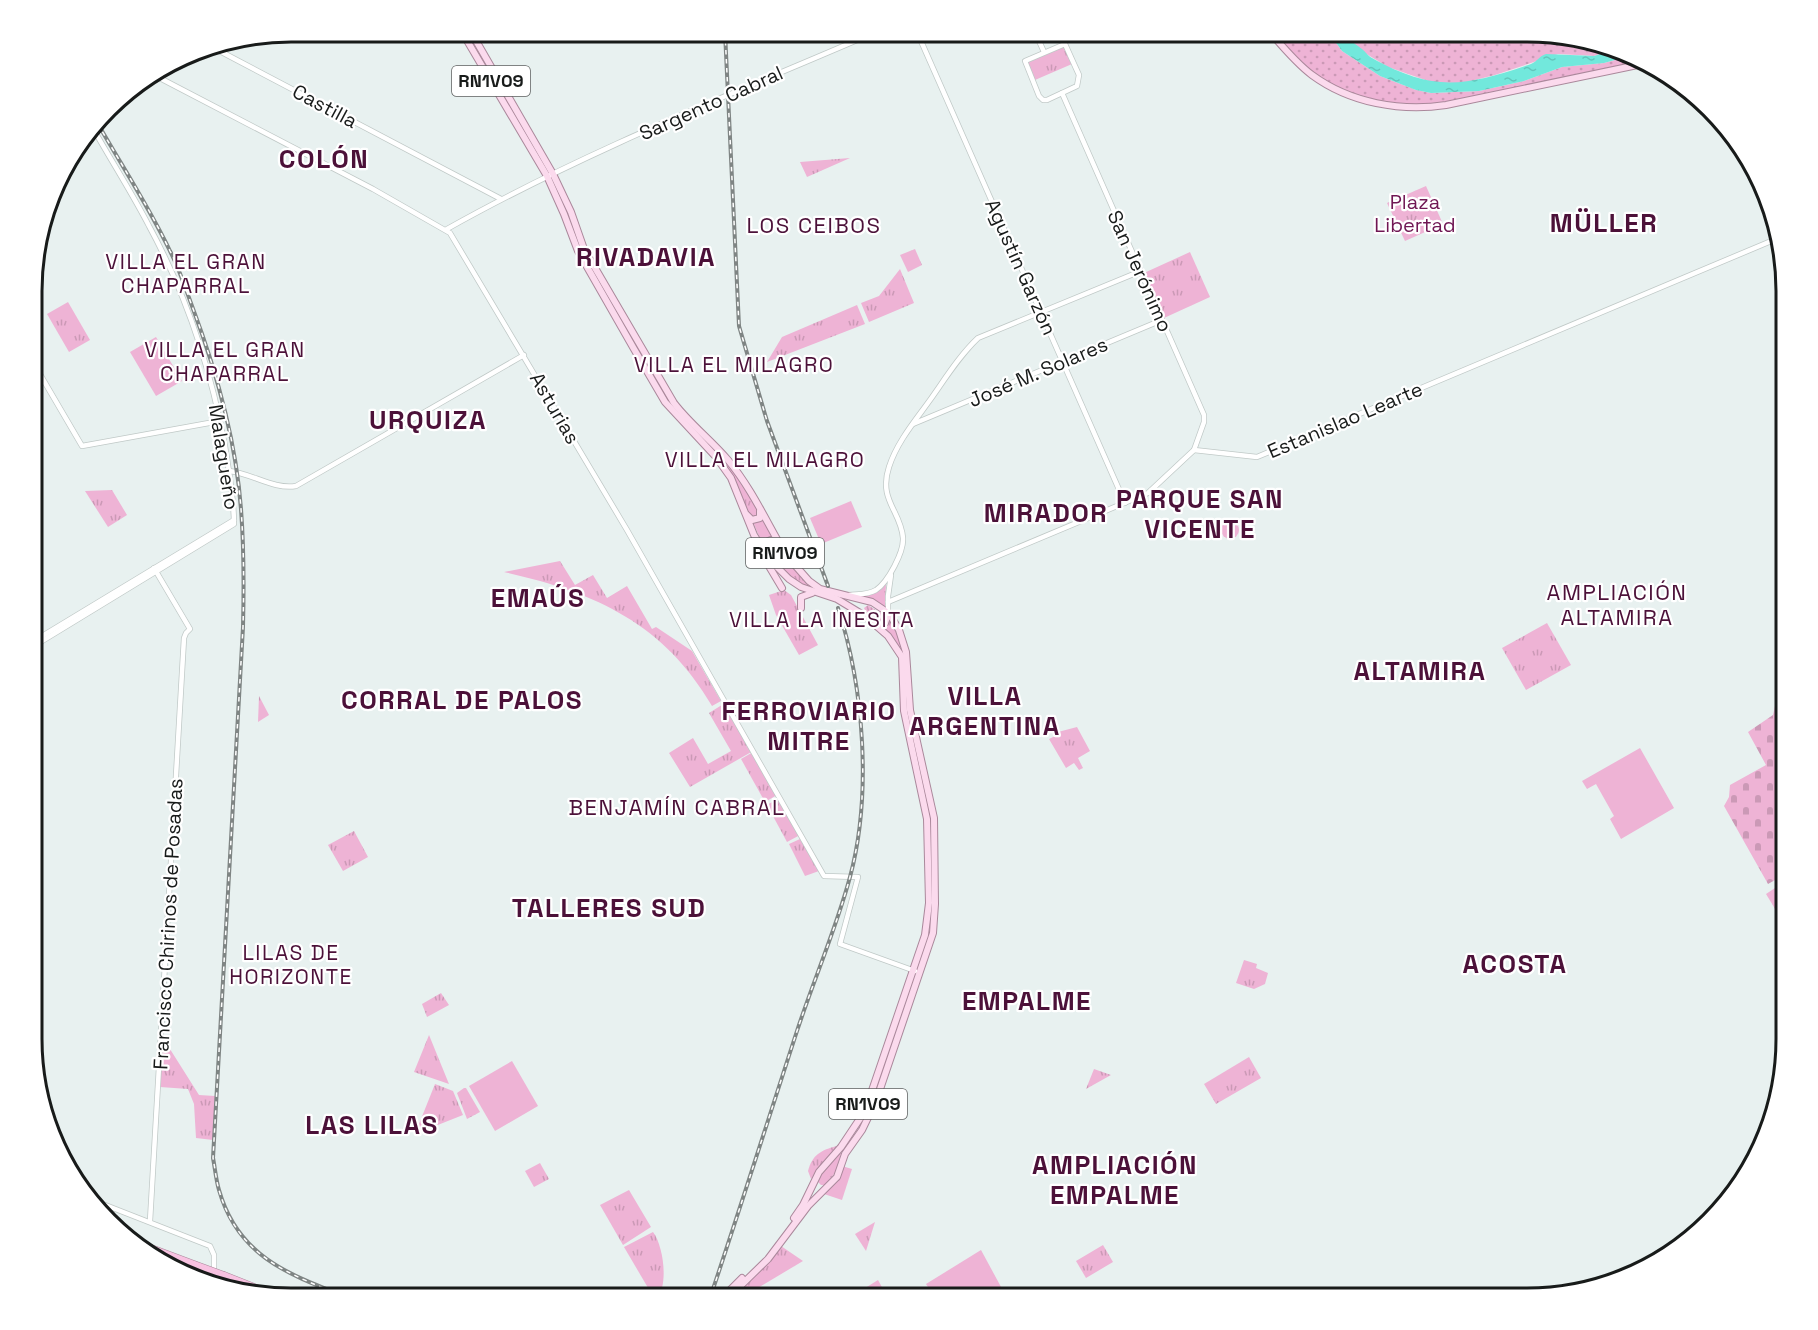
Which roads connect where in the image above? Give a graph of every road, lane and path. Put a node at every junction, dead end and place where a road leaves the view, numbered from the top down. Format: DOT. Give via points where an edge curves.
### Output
graph roads {
  1 [pos="468,42"];
  2 [pos="477,42"];
  3 [pos="853,42"];
  4 [pos="921,42"];
  5 [pos="1040,42"];
  6 [pos="1279,42"];
  7 [pos="221,52"];
  8 [pos="1044,52"];
  9 [pos="1633,66"];
  10 [pos="161,79"];
  11 [pos="1062,93"];
  12 [pos="97,135"];
  13 [pos="550,175"];
  14 [pos="501,199"];
  15 [pos="447,229"];
  16 [pos="1771,241"];
  17 [pos="1141,271"];
  18 [pos="1040,312"];
  19 [pos="1162,320"];
  20 [pos="524,355"];
  21 [pos="1062,362"];
  22 [pos="42,378"];
  23 [pos="220,421"];
  24 [pos="913,424"];
  25 [pos="707,443"];
  26 [pos="1194,450"];
  27 [pos="229,473"];
  28 [pos="1125,503"];
  29 [pos="759,506"];
  30 [pos="745,512"];
  31 [pos="780,544"];
  32 [pos="761,547"];
  33 [pos="893,568"];
  34 [pos="155,570"];
  35 [pos="782,588"];
  36 [pos="816,593"];
  37 [pos="846,595"];
  38 [pos="872,602"];
  39 [pos="888,602"];
  40 [pos="801,608"];
  41 [pos="888,614"];
  42 [pos="865,616"];
  43 [pos="877,626"];
  44 [pos="42,636"];
  45 [pos="42,641"];
  46 [pos="917,972"];
  47 [pos="814,1179"];
  48 [pos="828,1187"];
  49 [pos="106,1205"];
  50 [pos="150,1221"];
  51 [pos="167,1255"];
  52 [pos="214,1276"];
  53 [pos="241,1283"];
  54 [pos="733,1288"];
  55 [pos="738,1288"];
  1 -- 13 [label="main road, RN1V09"];
  2 -- 13 [label="main road, RN1V09"];
  3 -- 13 [label="street, Sargento Cabral"];
  4 -- 18 [label="street, Agustín Garzón"];
  5 -- 8 [label="street"];
  6 -- 9 [label="main road" via="1319,80 1366,100 1393,106 1446,105"];
  7 -- 14 [label="street, Castilla"];
  8 -- 11 [label="street" via="1065,44 1079,75 1076,87"];
  8 -- 11 [label="street" via="1024,62 1041,99 1045,101"];
  10 -- 15 [label="street"];
  11 -- 17 [label="street, San Jerónimo"];
  12 -- 23 [label="street, Malagueño" via="167,262 200,346"];
  13 -- 14 [label="street, Sargento Cabral"];
  13 -- 25 [label="main road, RN1V09" via="569,207 584,249 663,386"];
  14 -- 15 [label="street, Sargento Cabral"];
  15 -- 20 [label="street, Asturias"];
  16 -- 26 [label="street, Estanislao Learte" via="1257,457"];
  17 -- 18 [label="street"];
  17 -- 19 [label="street, San Jerónimo"];
  18 -- 21 [label="street, Agustín Garzón"];
  18 -- 24 [label="street" via="978,338"];
  19 -- 21 [label="street, José M. Solares"];
  19 -- 26 [label="street, San Jerónimo" via="1204,418"];
  20 -- 27 [label="street" via="296,486"];
  20 -- 46 [label="street, Asturias" via="824,876 858,877 840,944"];
  21 -- 24 [label="street, José M. Solares"];
  21 -- 28 [label="street, Agustín Garzón"];
  22 -- 23 [label="street" via="82,446"];
  23 -- 27 [label="street, Malagueño"];
  24 -- 33 [label="street" via="893,456 887,475 886,491 903,538"];
  25 -- 29 [label="main road, RN1V09" via="728,461"];
  25 -- 30 [label="main road, RN1V09" via="731,478"];
  26 -- 28 [label="street" via="1148,493"];
  27 -- 34 [label="street, Malagueño" via="234,522"];
  28 -- 39 [label="street"];
  29 -- 30 [label="main road" via="758,520 752,520"];
  29 -- 31 [label="main road, RN1V09"];
  30 -- 32 [label="main road, RN1V09"];
  31 -- 32 [label="main road" via="766,540"];
  31 -- 37 [label="main road, RN1V09" via="812,584"];
  32 -- 35 [label="main road"];
  32 -- 36 [label="main road, RN1V09" via="778,570"];
  33 -- 37 [label="street" via="876,590"];
  33 -- 39 [label="street"];
  34 -- 44 [label="street"];
  34 -- 45 [label="street"];
  34 -- 50 [label="street, Francisco Chirinos de Posadas" via="190,629 184,638"];
  36 -- 40 [label="main road" via="802,596"];
  36 -- 42 [label="main road, RN1V09" via="837,599"];
  37 -- 38 [label="main road, RN1V09"];
  38 -- 41 [label="main road, RN1V09"];
  38 -- 42 [label="main road" via="863,606"];
  39 -- 41 [label="street"];
  41 -- 43 [label="main road" via="885,623"];
  41 -- 46 [label="main road, RN1V09" via="899,630 906,652 910,710 934,818 935,920"];
  42 -- 43 [label="main road, RN1V09"];
  43 -- 46 [label="main road, RN1V09" via="902,657 904,711 927,819 929,912"];
  46 -- 47 [label="main road, RN1V09" via="865,1111 842,1147"];
  46 -- 48 [label="main road, RN1V09" via="876,1101"];
  47 -- 48 [label="main road" via="820,1188"];
  47 -- 54 [label="main road, RN1V09" via="803,1205 777,1242"];
  48 -- 55 [label="main road, RN1V09"];
  49 -- 50 [label="street"];
  50 -- 52 [label="street" via="212,1248"];
  51 -- 53 [label="highway, bridge"];
}
